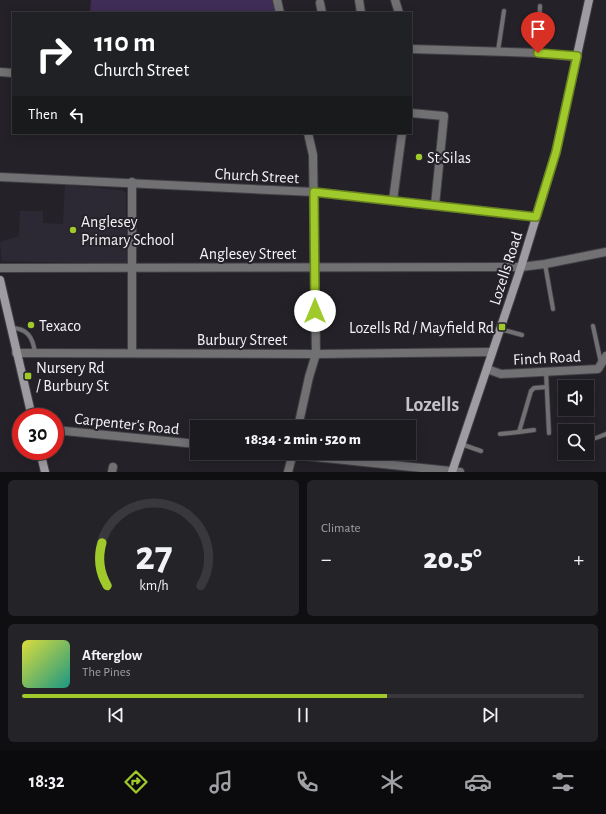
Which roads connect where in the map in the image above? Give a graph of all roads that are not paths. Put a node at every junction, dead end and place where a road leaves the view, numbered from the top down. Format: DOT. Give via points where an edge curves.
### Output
graph roads {
  1 [pos="277,0"];
  2 [pos="359,0"];
  3 [pos="395,0"];
  4 [pos="589,0"];
  5 [pos="320,3"];
  6 [pos="540,6"];
  7 [pos="504,11"];
  8 [pos="280,12"];
  9 [pos="322,12"];
  10 [pos="361,12"];
  11 [pos="398,12"];
  12 [pos="412,50"];
  13 [pos="498,52"];
  14 [pos="538,53"];
  15 [pos="577,56"];
  16 [pos="0,72"];
  17 [pos="12,73"];
  18 [pos="412,113"];
  19 [pos="308,134"];
  20 [pos="402,134"];
  21 [pos="0,178"];
  22 [pos="132,182"];
  23 [pos="314,192"];
  24 [pos="393,200"];
  25 [pos="435,205"];
  26 [pos="536,217"];
  27 [pos="606,252"];
  28 [pos="545,264"];
  29 [pos="131,267"];
  30 [pos="521,267"];
  31 [pos="0,268"];
  32 [pos="315,268"];
  33 [pos="0,280"];
  34 [pos="2,294"];
  35 [pos="553,309"];
  36 [pos="593,326"];
  37 [pos="11,328"];
  38 [pos="500,329"];
  39 [pos="522,335"];
  40 [pos="35,352"];
  41 [pos="132,352"];
  42 [pos="492,352"];
  43 [pos="16,353"];
  44 [pos="316,354"];
  45 [pos="606,356"];
  46 [pos="604,367"];
  47 [pos="487,369"];
  48 [pos="546,372"];
  49 [pos="546,387"];
  50 [pos="30,408"];
  51 [pos="300,420"];
  52 [pos="534,430"];
  53 [pos="64,431"];
  54 [pos="519,432"];
  55 [pos="549,433"];
  56 [pos="500,434"];
  57 [pos="606,434"];
  58 [pos="596,438"];
  59 [pos="190,443"];
  60 [pos="462,444"];
  61 [pos="481,451"];
  62 [pos="42,460"];
  63 [pos="291,460"];
  64 [pos="350,460"];
  65 [pos="455,471"];
  66 [pos="44,472"];
  67 [pos="288,472"];
  1 -- 8 [label="street"];
  2 -- 10 [label="street"];
  3 -- 11 [label="street"];
  4 -- 15 [label="main road, Lozells Road"];
  5 -- 9 [label="street"];
  6 -- 14 [label="lane"];
  7 -- 13 [label="lane"];
  12 -- 13 [label="street"];
  13 -- 14 [label="street"];
  14 -- 15 [label="street"];
  15 -- 26 [label="main road, Lozells Road" via="556,152"];
  16 -- 17 [label="street"];
  18 -- 25 [label="street" via="444,116"];
  19 -- 23 [label="street" via="313,155"];
  20 -- 24 [label="street"];
  21 -- 22 [label="street, Church Street"];
  22 -- 23 [label="street, Church Street"];
  22 -- 29 [label="street"];
  23 -- 24 [label="street, Church Street"];
  23 -- 32 [label="street"];
  24 -- 25 [label="street, Church Street"];
  25 -- 26 [label="street, Church Street"];
  26 -- 30 [label="main road, Lozells Road"];
  27 -- 28 [label="street, Anglesey Street"];
  28 -- 30 [label="street, Anglesey Street"];
  28 -- 35 [label="lane"];
  29 -- 31 [label="street, Anglesey Street"];
  29 -- 32 [label="street, Anglesey Street"];
  29 -- 41 [label="street"];
  30 -- 32 [label="street, Anglesey Street"];
  30 -- 38 [label="main road, Lozells Road"];
  32 -- 44 [label="street"];
  33 -- 34 [label="main road"];
  34 -- 37 [label="main road"];
  36 -- 46 [label="lane"];
  37 -- 40 [label="lane" via="20,328 31,336"];
  37 -- 43 [label="main road"];
  38 -- 39 [label="lane"];
  38 -- 42 [label="main road, Lozells Road"];
  40 -- 41 [label="street, Burbury Street"];
  40 -- 43 [label="street, Burbury Street"];
  41 -- 44 [label="street, Burbury Street"];
  42 -- 44 [label="street, Burbury Street"];
  42 -- 47 [label="main road, Lozells Road"];
  43 -- 50 [label="main road"];
  44 -- 51 [label="street"];
  45 -- 46 [label="street"];
  46 -- 48 [label="street, Finch Road"];
  47 -- 48 [label="street, Finch Road" via="501,374"];
  47 -- 60 [label="main road, Lozells Road"];
  48 -- 49 [label="lane"];
  49 -- 54 [label="lane" via="534,388 531,392"];
  49 -- 55 [label="lane"];
  52 -- 54 [label="lane"];
  53 -- 59 [label="street, Carpenter's Road"];
  54 -- 56 [label="lane"];
  57 -- 58 [label="lane"];
  60 -- 61 [label="lane"];
  60 -- 65 [label="main road, Lozells Road"];
  62 -- 66 [label="main road"];
  63 -- 67 [label="street"];
  64 -- 65 [label="street"];
}
